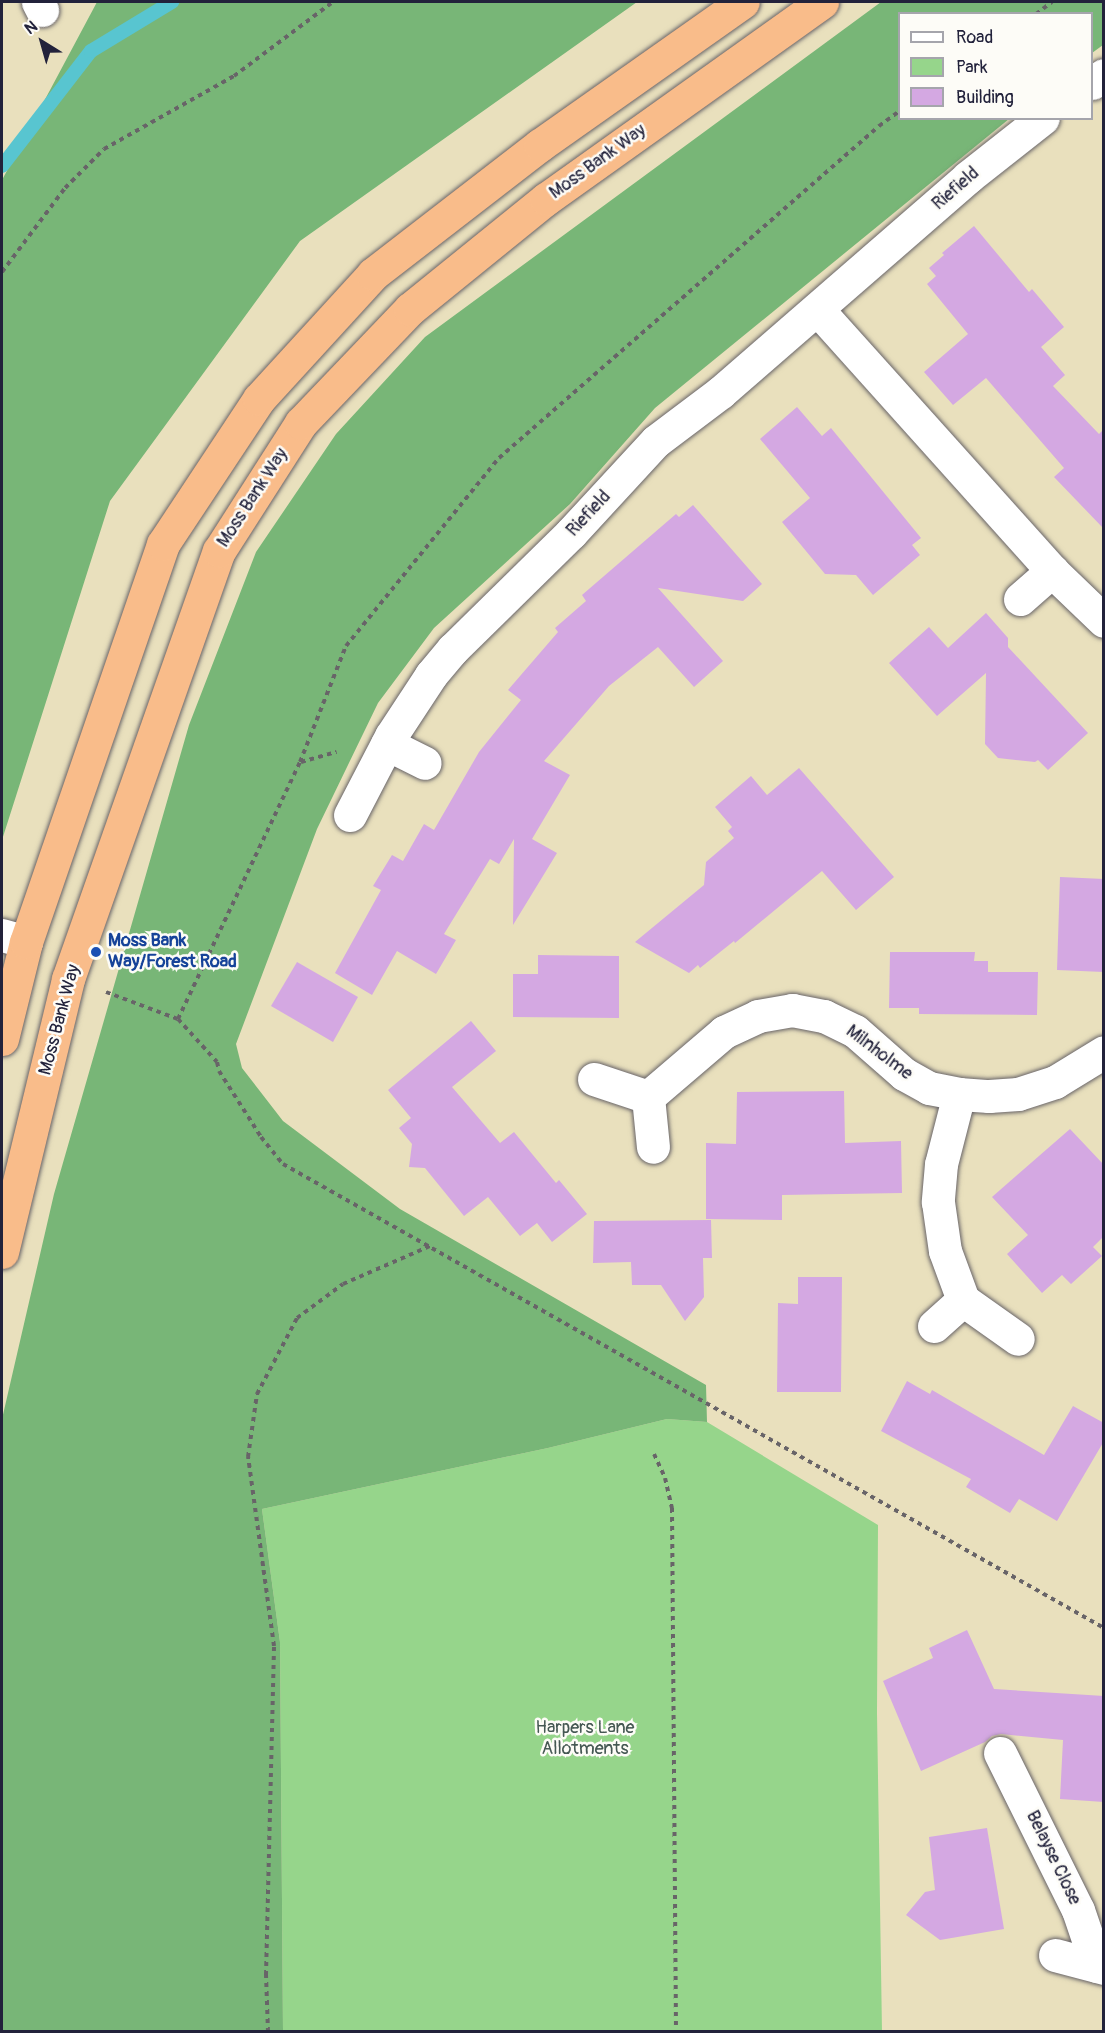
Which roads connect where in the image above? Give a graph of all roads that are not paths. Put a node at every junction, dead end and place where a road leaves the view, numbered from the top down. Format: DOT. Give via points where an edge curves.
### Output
graph roads {
  1 [pos="743,2"];
  2 [pos="822,2"];
  3 [pos="1040,120"];
  4 [pos="818,310"];
  5 [pos="1052,571"];
  6 [pos="1020,599"];
  7 [pos="1104,621"];
  8 [pos="387,744"];
  9 [pos="425,763"];
  10 [pos="350,815"];
  11 [pos="14,938"];
  12 [pos="2,1038"];
  13 [pos="1104,1052"];
  14 [pos="594,1079"];
  15 [pos="958,1094"];
  16 [pos="648,1097"];
  17 [pos="654,1147"];
  18 [pos="2,1252"];
  19 [pos="963,1300"];
  20 [pos="934,1326"];
  21 [pos="1018,1339"];
  22 [pos="1000,1753"];
  23 [pos="1055,1955"];
  24 [pos="1100,1967"];
  1 -- 11 [label="highway" via="540,145 373,274 259,399 163,544"];
  2 -- 18 [label="highway, Moss Bank Way" via="546,199 410,309 301,423 219,551 68,979"];
  3 -- 4 [label="street, Riefield" via="968,177"];
  4 -- 5 [label="street"];
  4 -- 8 [label="street, Riefield" via="656,441 571,533 453,648 407,709"];
  5 -- 6 [label="street"];
  5 -- 7 [label="street"];
  8 -- 9 [label="street"];
  8 -- 10 [label="street, Riefield"];
  11 -- 12 [label="highway"];
  13 -- 15 [label="street, Milnholme" via="1055,1082 1017,1094"];
  14 -- 16 [label="street"];
  15 -- 16 [label="street, Milnholme" via="929,1088 904,1074 855,1031 825,1016 792,1010 758,1016 724,1032"];
  15 -- 19 [label="street" via="941,1164 938,1202 945,1251"];
  16 -- 17 [label="street"];
  19 -- 20 [label="street"];
  19 -- 21 [label="street"];
  22 -- 24 [label="street, Belayse Close" via="1074,1900"];
  23 -- 24 [label="street, Belayse Close"];
}
